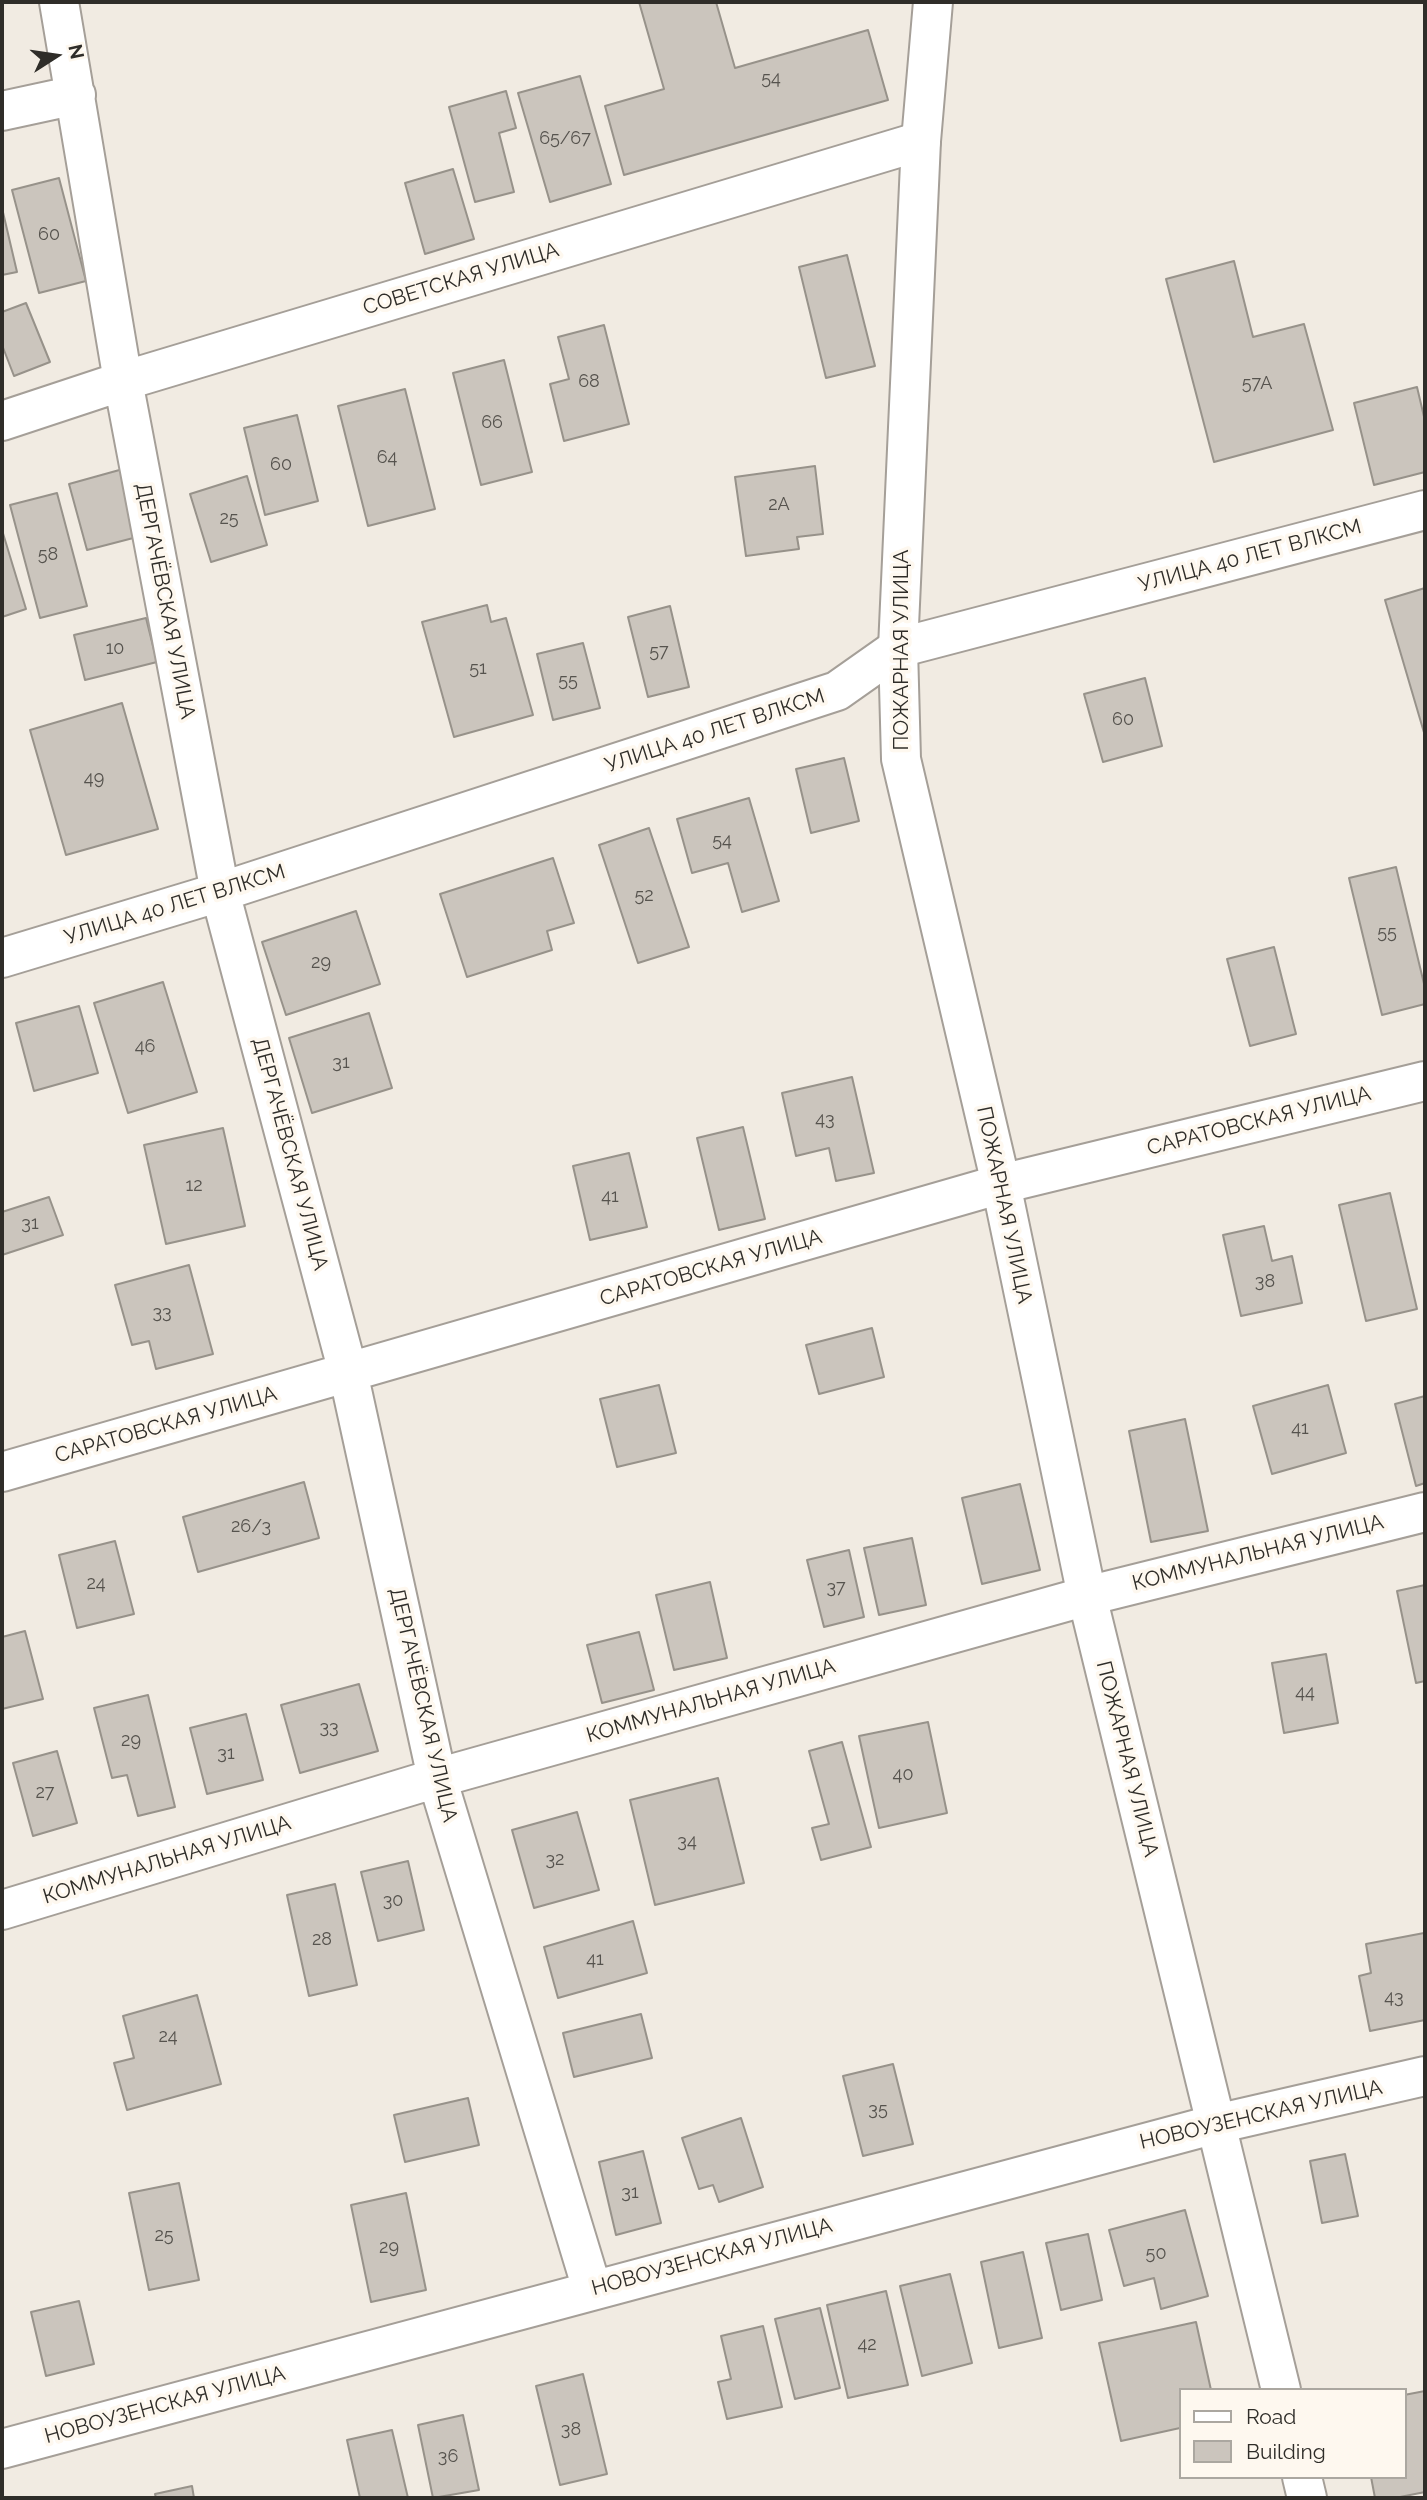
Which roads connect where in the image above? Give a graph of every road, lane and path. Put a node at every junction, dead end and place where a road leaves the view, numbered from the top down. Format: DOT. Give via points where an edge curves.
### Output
graph roads {
  1 [pos="60,2"];
  2 [pos="933,2"];
  3 [pos="76,95"];
  4 [pos="2,111"];
  5 [pos="921,141"];
  6 [pos="123,381"];
  7 [pos="2,421"];
  8 [pos="1425,510"];
  9 [pos="898,648"];
  10 [pos="220,892"];
  11 [pos="2,958"];
  12 [pos="1425,1081"];
  13 [pos="1001,1184"];
  14 [pos="348,1372"];
  15 [pos="2,1472"];
  16 [pos="1425,1512"];
  17 [pos="1087,1596"];
  18 [pos="438,1778"];
  19 [pos="2,1910"];
  20 [pos="1425,2076"];
  21 [pos="1216,2124"];
  22 [pos="592,2289"];
  23 [pos="1281,2388"];
  24 [pos="2,2449"];
  25 [pos="1302,2479"];
  26 [pos="1307,2498"];
  1 -- 3 [label="street, ДЕРГАЧЁВСКАЯ УЛИЦА"];
  2 -- 5 [label="street, ПОЖАРНАЯ УЛИЦА"];
  3 -- 4 [label="street"];
  3 -- 6 [label="street, ДЕРГАЧЁВСКАЯ УЛИЦА"];
  5 -- 6 [label="street, СОВЕТСКАЯ УЛИЦА"];
  5 -- 9 [label="street, ПОЖАРНАЯ УЛИЦА"];
  6 -- 7 [label="street, СОВЕТСКАЯ УЛИЦА"];
  6 -- 10 [label="street, ДЕРГАЧЁВСКАЯ УЛИЦА"];
  8 -- 9 [label="street, УЛИЦА 40 ЛЕТ ВЛКСМ"];
  9 -- 10 [label="street, УЛИЦА 40 ЛЕТ ВЛКСМ" via="837,691"];
  9 -- 13 [label="street, ПОЖАРНАЯ УЛИЦА" via="901,759"];
  10 -- 11 [label="street, УЛИЦА 40 ЛЕТ ВЛКСМ"];
  10 -- 14 [label="street, ДЕРГАЧЁВСКАЯ УЛИЦА"];
  12 -- 13 [label="street, САРАТОВСКАЯ УЛИЦА"];
  13 -- 14 [label="street, САРАТОВСКАЯ УЛИЦА"];
  13 -- 17 [label="street, ПОЖАРНАЯ УЛИЦА"];
  14 -- 15 [label="street, САРАТОВСКАЯ УЛИЦА"];
  14 -- 18 [label="street, ДЕРГАЧЁВСКАЯ УЛИЦА"];
  16 -- 17 [label="street, КОММУНАЛЬНАЯ УЛИЦА"];
  17 -- 18 [label="street, КОММУНАЛЬНАЯ УЛИЦА"];
  17 -- 21 [label="street, ПОЖАРНАЯ УЛИЦА"];
  18 -- 19 [label="street, КОММУНАЛЬНАЯ УЛИЦА"];
  18 -- 22 [label="street, ДЕРГАЧЁВСКАЯ УЛИЦА"];
  20 -- 21 [label="street, НОВОУЗЕНСКАЯ УЛИЦА"];
  21 -- 22 [label="street, НОВОУЗЕНСКАЯ УЛИЦА"];
  21 -- 23 [label="street, ПОЖАРНАЯ УЛИЦА"];
  22 -- 24 [label="street, НОВОУЗЕНСКАЯ УЛИЦА"];
  25 -- 26 [label="street"];
}
